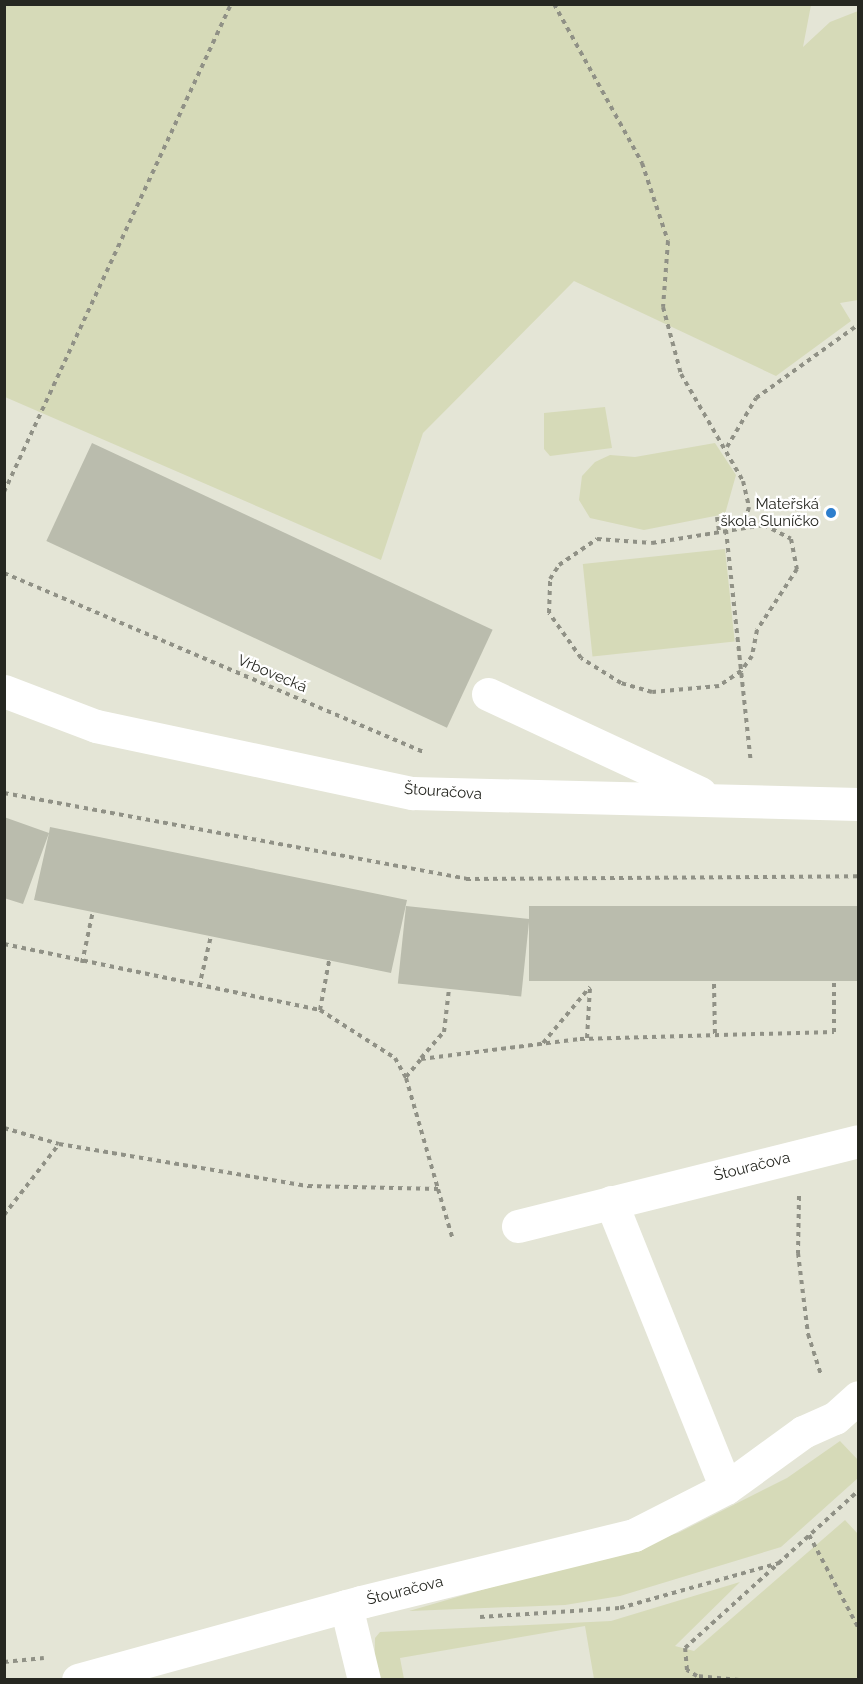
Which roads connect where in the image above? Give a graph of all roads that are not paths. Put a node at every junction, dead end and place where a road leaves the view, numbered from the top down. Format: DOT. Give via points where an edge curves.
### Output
graph roads {
  1 [pos="4,692"];
  2 [pos="488,694"];
  3 [pos="710,798"];
  4 [pos="858,804"];
  5 [pos="858,1141"];
  6 [pos="611,1202"];
  7 [pos="518,1226"];
  8 [pos="847,1407"];
  9 [pos="726,1488"];
  10 [pos="346,1606"];
  11 [pos="64,1674"];
  12 [pos="364,1680"];
  1 -- 3 [label="street, Štouračova" via="96,726 412,793"];
  2 -- 3 [label="street"];
  3 -- 4 [label="street, Štouračova"];
  5 -- 6 [label="street, Štouračova"];
  6 -- 7 [label="street, Štouračova"];
  6 -- 9 [label="street"];
  8 -- 9 [label="street, Štouračova" via="803,1432"];
  9 -- 10 [label="street, Štouračova" via="634,1535"];
  10 -- 11 [label="street, Štouračova"];
  10 -- 12 [label="street"];
}
